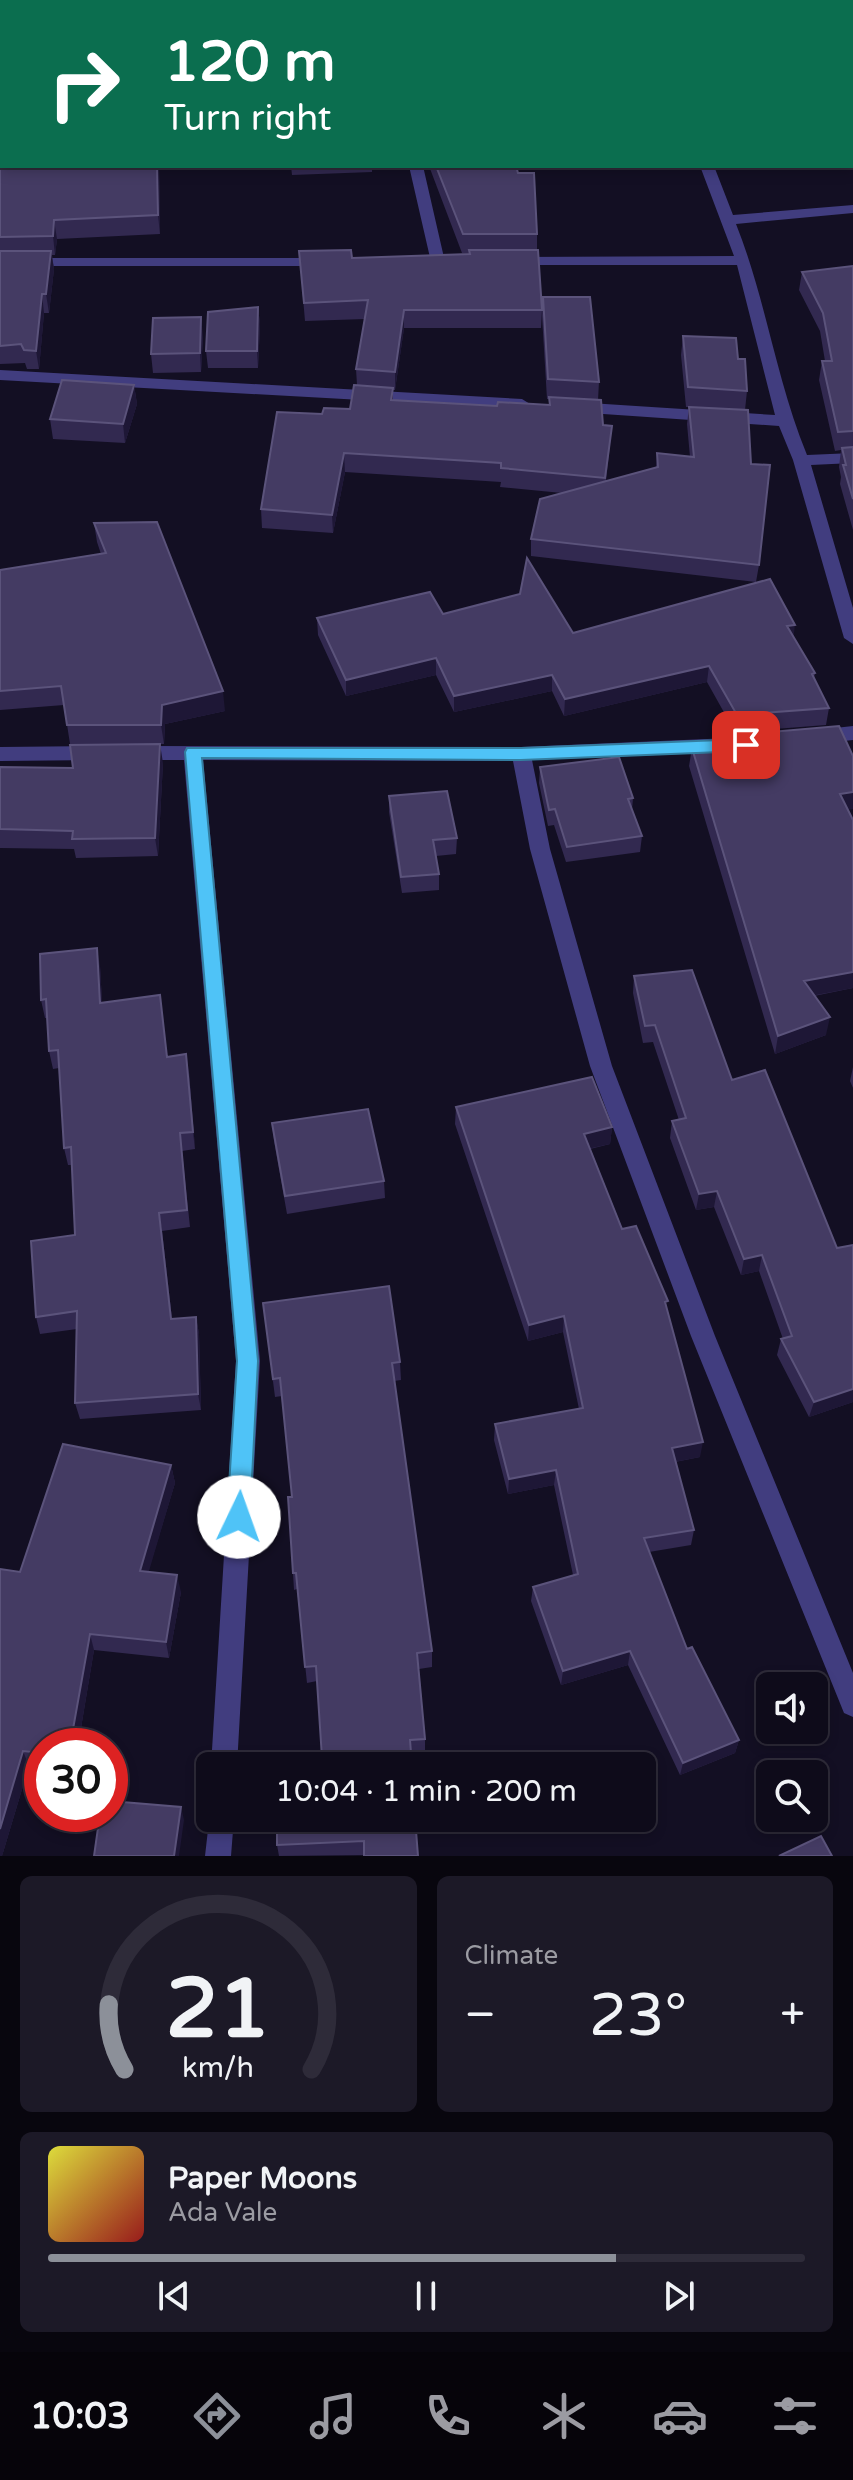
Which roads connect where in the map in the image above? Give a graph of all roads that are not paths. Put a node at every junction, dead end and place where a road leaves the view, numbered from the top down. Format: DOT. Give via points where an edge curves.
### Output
graph roads {
  1 [pos="416,168"];
  2 [pos="708,168"];
  3 [pos="853,209"];
  4 [pos="728,220"];
  5 [pos="743,260"];
  6 [pos="499,261"];
  7 [pos="0,262"];
  8 [pos="344,262"];
  9 [pos="438,262"];
  10 [pos="0,375"];
  11 [pos="785,421"];
  12 [pos="853,458"];
  13 [pos="801,460"];
  14 [pos="853,638"];
  15 [pos="853,733"];
  16 [pos="792,740"];
  17 [pos="746,745"];
  18 [pos="193,752"];
  19 [pos="0,754"];
  20 [pos="521,754"];
  21 [pos="853,1704"];
  22 [pos="225,1752"];
  23 [pos="220,1832"];
  24 [pos="218,1856"];
  1 -- 9 [label="street"];
  2 -- 4 [label="street"];
  3 -- 4 [label="street"];
  4 -- 5 [label="street"];
  5 -- 6 [label="street"];
  5 -- 11 [label="street"];
  7 -- 8 [label="street"];
  10 -- 11 [label="street"];
  11 -- 13 [label="street"];
  12 -- 13 [label="street"];
  13 -- 14 [label="street"];
  15 -- 16 [label="street"];
  17 -- 20 [label="street"];
  18 -- 19 [label="street"];
  18 -- 20 [label="street"];
  18 -- 22 [label="street" via="248,1361"];
  20 -- 21 [label="street" via="540,849 601,1066 703,1336"];
  23 -- 24 [label="street"];
}
